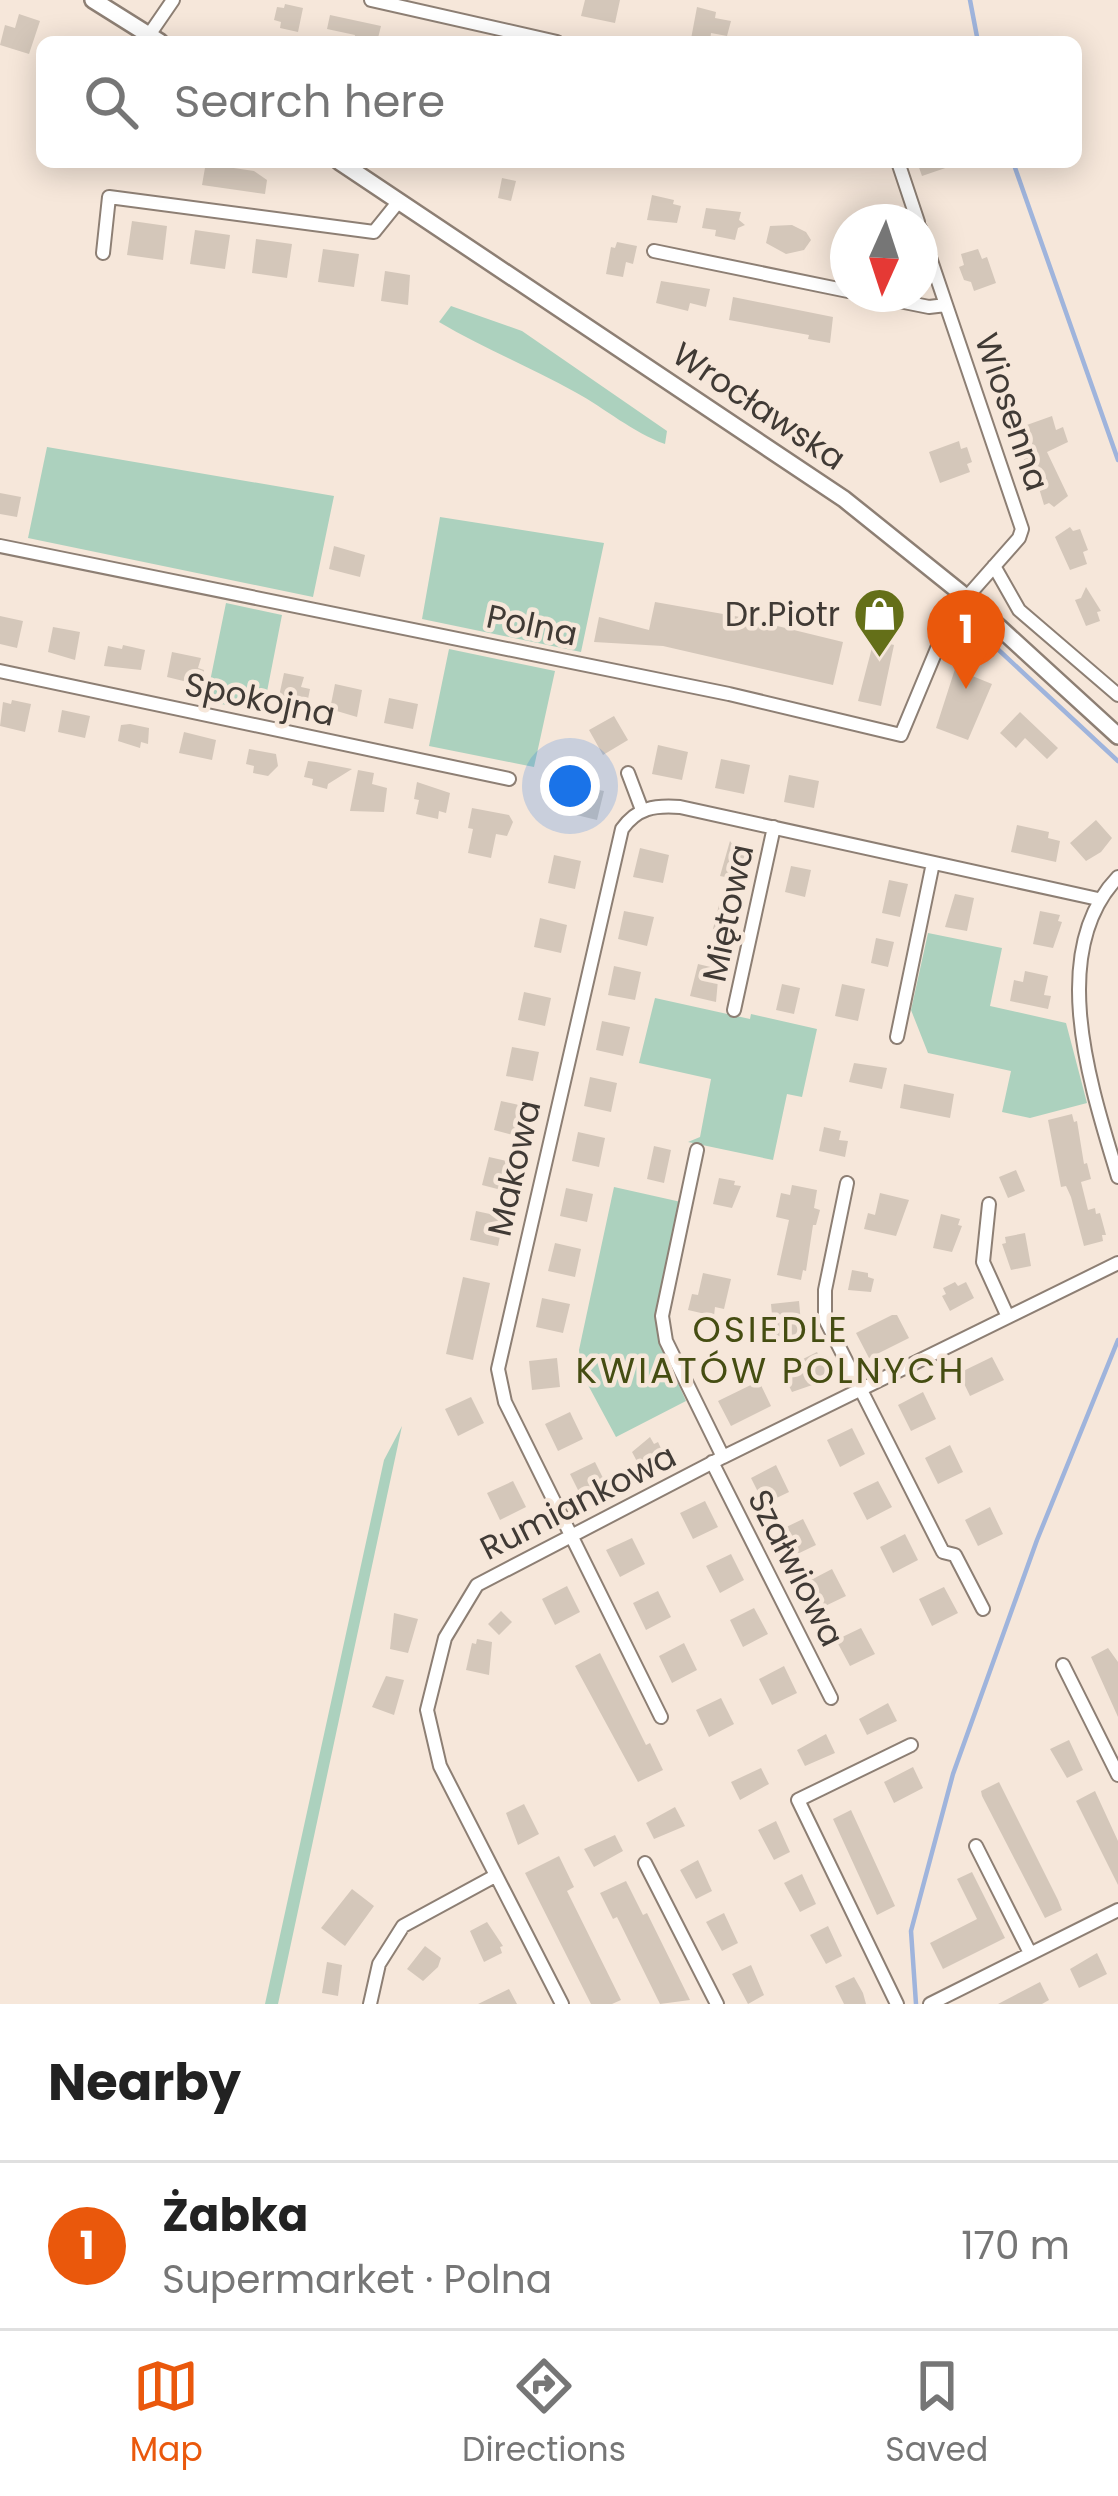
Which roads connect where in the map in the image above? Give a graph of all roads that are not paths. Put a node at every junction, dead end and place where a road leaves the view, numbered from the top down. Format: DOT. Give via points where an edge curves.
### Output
graph roads {
  1 [pos="93,0"];
  2 [pos="172,0"];
  3 [pos="371,0"];
  4 [pos="152,36"];
  5 [pos="156,36"];
  6 [pos="530,36"];
  7 [pos="349,168"];
  8 [pos="900,168"];
  9 [pos="399,201"];
  10 [pos="912,204"];
  11 [pos="654,251"];
  12 [pos="103,253"];
  13 [pos="938,281"];
  14 [pos="830,287"];
  15 [pos="946,305"];
  16 [pos="938,306"];
  17 [pos="0,546"];
  18 [pos="994,566"];
  19 [pos="965,597"];
  20 [pos="0,671"];
  21 [pos="1118,695"];
  22 [pos="1118,736"];
  23 [pos="628,773"];
  24 [pos="509,779"];
  25 [pos="642,810"];
  26 [pos="774,827"];
  27 [pos="933,863"];
  28 [pos="1118,877"];
  29 [pos="1097,899"];
  30 [pos="734,1010"];
  31 [pos="897,1037"];
  32 [pos="697,1150"];
  33 [pos="1118,1177"];
  34 [pos="847,1183"];
  35 [pos="989,1204"];
  36 [pos="1118,1263"];
  37 [pos="1008,1317"];
  38 [pos="862,1388"];
  39 [pos="717,1460"];
  40 [pos="570,1537"];
  41 [pos="983,1609"];
  42 [pos="1063,1665"];
  43 [pos="831,1698"];
  44 [pos="661,1718"];
  45 [pos="910,1745"];
  46 [pos="1118,1775"];
  47 [pos="976,1846"];
  48 [pos="645,1863"];
  49 [pos="495,1876"];
  50 [pos="1118,1910"];
  51 [pos="1030,1953"];
  52 [pos="370,2004"];
  53 [pos="562,2004"];
  54 [pos="717,2004"];
  55 [pos="897,2004"];
  56 [pos="930,2004"];
  1 -- 4 [label="street"];
  2 -- 5 [label="street"];
  3 -- 6 [label="street"];
  7 -- 9 [label="street, Wrocławska"];
  8 -- 10 [label="street, Wiosenna"];
  9 -- 12 [label="street" via="374,232 109,197"];
  9 -- 19 [label="street, Wrocławska" via="844,499"];
  11 -- 14 [label="street"];
  13 -- 15 [label="street, Wiosenna"];
  15 -- 16 [label="street"];
  15 -- 18 [label="street, Wiosenna" via="1022,520 1019,538"];
  17 -- 19 [label="street, Polna" via="902,735"];
  18 -- 19 [label="street, Wiosenna"];
  18 -- 21 [label="street" via="1019,610"];
  19 -- 22 [label="street, Wrocławska"];
  20 -- 24 [label="street, Spokojna"];
  23 -- 25 [label="street"];
  25 -- 26 [label="street" via="680,808"];
  25 -- 40 [label="street, Makowa" via="622,829 606,885 498,1369 505,1402"];
  26 -- 27 [label="street"];
  26 -- 30 [label="street, Miętowa"];
  27 -- 29 [label="street"];
  27 -- 31 [label="street"];
  28 -- 29 [label="street"];
  29 -- 33 [label="street" via="1081,970 1080,1036"];
  32 -- 39 [label="street, Szałwiowa" via="662,1316"];
  34 -- 38 [label="street" via="825,1319"];
  35 -- 37 [label="street" via="982,1262"];
  36 -- 37 [label="street, Rumiankowa"];
  37 -- 38 [label="street, Rumiankowa"];
  38 -- 39 [label="street, Rumiankowa"];
  38 -- 41 [label="street" via="943,1552 955,1555"];
  39 -- 40 [label="street, Rumiankowa"];
  39 -- 43 [label="street, Szałwiowa"];
  40 -- 44 [label="street, Makowa"];
  40 -- 49 [label="street, Rumiankowa" via="477,1585 445,1638 427,1710 440,1766"];
  42 -- 46 [label="street"];
  45 -- 55 [label="street" via="798,1800"];
  47 -- 51 [label="street"];
  48 -- 54 [label="street"];
  49 -- 52 [label="street" via="403,1926 379,1964"];
  49 -- 53 [label="street, Rumiankowa"];
  50 -- 51 [label="street"];
  51 -- 56 [label="street"];
}
